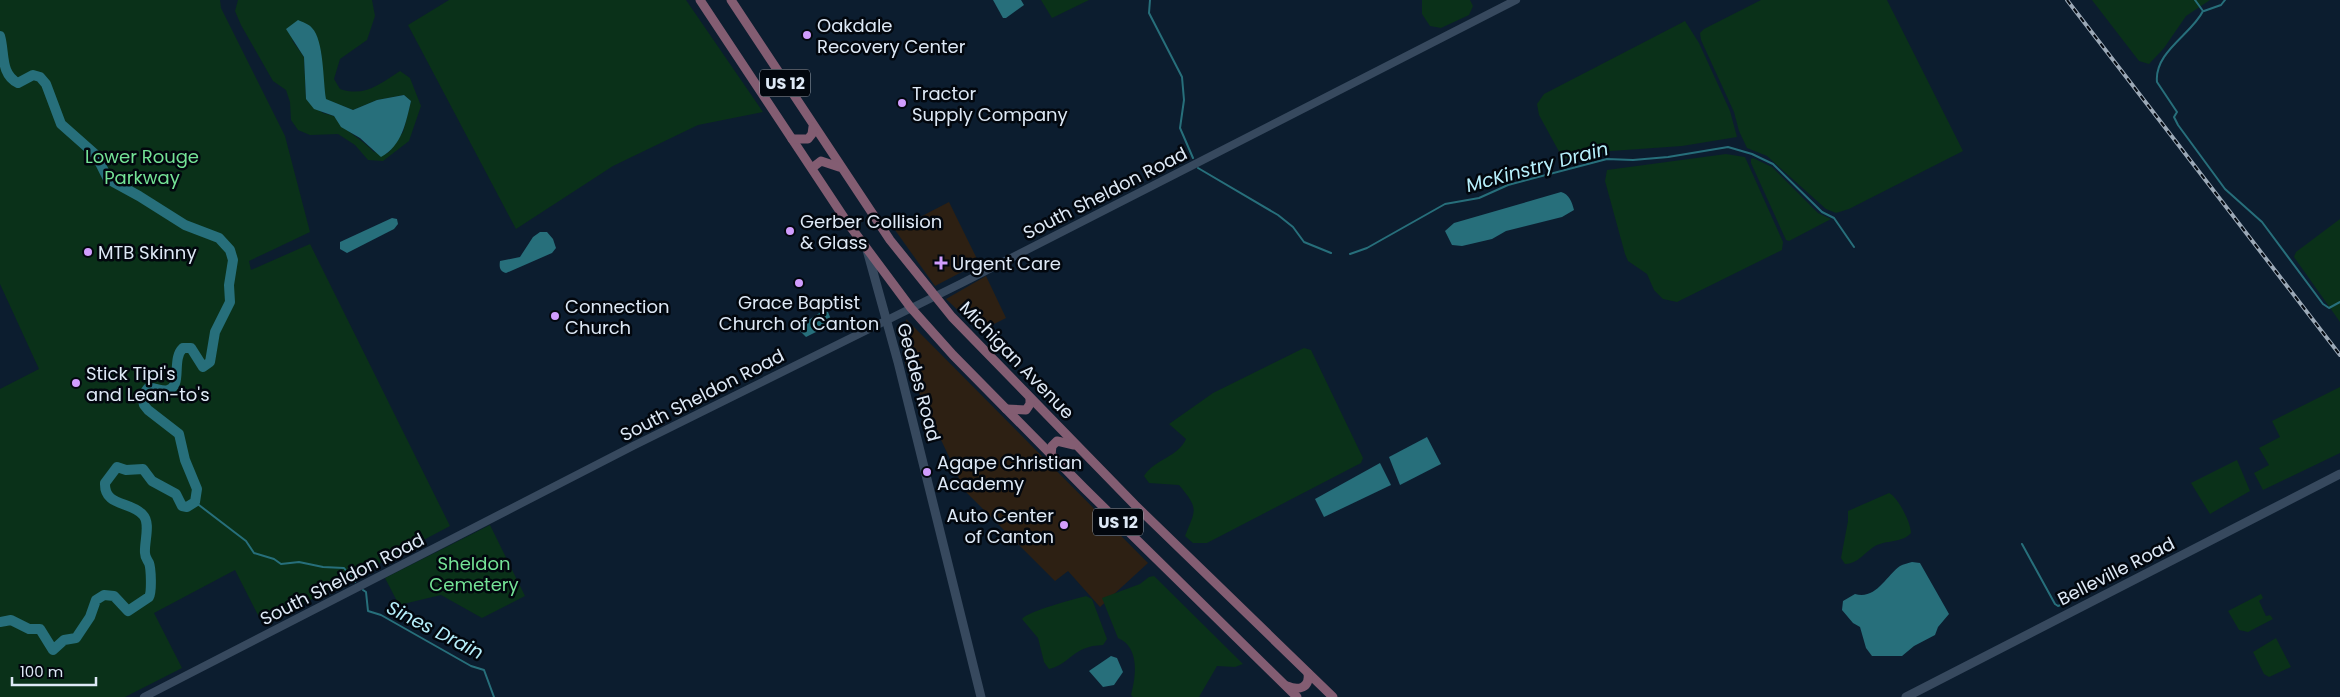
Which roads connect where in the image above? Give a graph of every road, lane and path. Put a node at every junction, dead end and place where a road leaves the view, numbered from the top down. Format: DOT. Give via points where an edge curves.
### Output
graph roads {
  1 [pos="700,0"];
  2 [pos="731,0"];
  3 [pos="1516,0"];
  4 [pos="813,127"];
  5 [pos="792,139"];
  6 [pos="840,167"];
  7 [pos="812,168"];
  8 [pos="867,250"];
  9 [pos="934,296"];
  10 [pos="911,308"];
  11 [pos="886,320"];
  12 [pos="1030,399"];
  13 [pos="1006,409"];
  14 [pos="1076,445"];
  15 [pos="1052,455"];
  16 [pos="2340,474"];
  17 [pos="1308,673"];
  18 [pos="1286,686"];
  19 [pos="144,697"];
  20 [pos="981,697"];
  21 [pos="1298,697"];
  22 [pos="1333,697"];
  23 [pos="1906,697"];
  1 -- 5 [label="main road, US 12"];
  2 -- 4 [label="main road, Michigan Avenue / US 12"];
  3 -- 9 [label="street, South Sheldon Road"];
  4 -- 5 [label="main road" via="808,140"];
  4 -- 6 [label="main road, Michigan Avenue / US 12"];
  5 -- 7 [label="main road, US 12"];
  6 -- 7 [label="main road" via="821,161"];
  6 -- 9 [label="main road, Michigan Avenue / US 12" via="890,240"];
  7 -- 8 [label="main road, US 12"];
  8 -- 10 [label="main road, US 12"];
  8 -- 11 [label="main road, Geddes Road"];
  9 -- 10 [label="street, South Sheldon Road"];
  9 -- 12 [label="main road, Michigan Avenue / US 12"];
  10 -- 11 [label="street, South Sheldon Road"];
  10 -- 13 [label="main road, US 12"];
  11 -- 19 [label="street, South Sheldon Road"];
  11 -- 20 [label="main road, Geddes Road"];
  12 -- 13 [label="main road" via="1026,410"];
  12 -- 14 [label="main road, Michigan Avenue / US 12"];
  13 -- 15 [label="main road, US 12"];
  14 -- 15 [label="main road" via="1057,441 1052,446"];
  14 -- 17 [label="main road, Michigan Avenue / US 12"];
  15 -- 18 [label="main road, US 12"];
  16 -- 23 [label="main road, Belleville Road"];
  17 -- 18 [label="main road" via="1304,687 1294,689"];
  17 -- 22 [label="main road, Michigan Avenue / US 12"];
  18 -- 21 [label="main road, US 12"];
}
